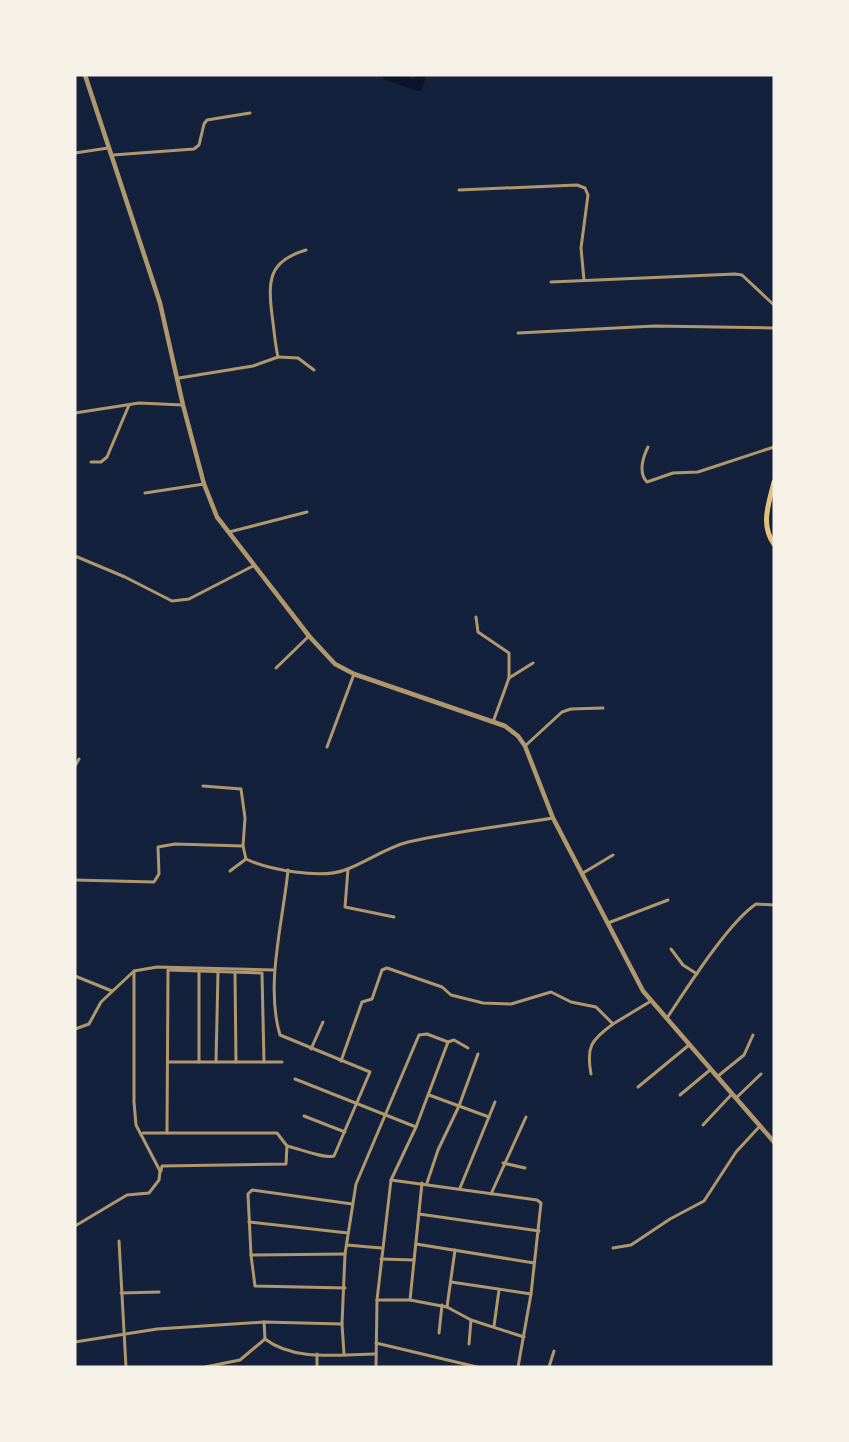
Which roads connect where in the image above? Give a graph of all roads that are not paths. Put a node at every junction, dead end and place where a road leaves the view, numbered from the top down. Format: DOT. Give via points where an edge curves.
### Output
graph roads {
  1 [pos="85,75"];
  2 [pos="250,113"];
  3 [pos="110,147"];
  4 [pos="75,153"];
  5 [pos="113,155"];
  6 [pos="459,190"];
  7 [pos="306,250"];
  8 [pos="584,280"];
  9 [pos="551,282"];
  10 [pos="774,305"];
  11 [pos="774,328"];
  12 [pos="518,333"];
  13 [pos="278,357"];
  14 [pos="314,370"];
  15 [pos="178,378"];
  16 [pos="129,405"];
  17 [pos="183,405"];
  18 [pos="75,413"];
  19 [pos="648,447"];
  20 [pos="774,447"];
  21 [pos="91,462"];
  22 [pos="774,483"];
  23 [pos="204,484"];
  24 [pos="145,493"];
  25 [pos="307,512"];
  26 [pos="227,532"];
  27 [pos="774,544"];
  28 [pos="75,556"];
  29 [pos="253,566"];
  30 [pos="476,617"];
  31 [pos="309,636"];
  32 [pos="533,663"];
  33 [pos="276,668"];
  34 [pos="354,674"];
  35 [pos="509,678"];
  36 [pos="603,708"];
  37 [pos="493,722"];
  38 [pos="525,746"];
  39 [pos="327,747"];
  40 [pos="79,759"];
  41 [pos="75,766"];
  42 [pos="203,786"];
  43 [pos="553,818"];
  44 [pos="243,846"];
  45 [pos="613,855"];
  46 [pos="246,859"];
  47 [pos="348,869"];
  48 [pos="288,870"];
  49 [pos="231,872"];
  50 [pos="581,874"];
  51 [pos="75,880"];
  52 [pos="668,900"];
  53 [pos="774,905"];
  54 [pos="394,917"];
  55 [pos="606,924"];
  56 [pos="671,949"];
  57 [pos="168,969"];
  58 [pos="273,970"];
  59 [pos="134,971"];
  60 [pos="199,971"];
  61 [pos="218,972"];
  62 [pos="235,972"];
  63 [pos="697,974"];
  64 [pos="75,976"];
  65 [pos="111,991"];
  66 [pos="651,1001"];
  67 [pos="667,1018"];
  68 [pos="323,1022"];
  69 [pos="613,1024"];
  70 [pos="75,1029"];
  71 [pos="753,1035"];
  72 [pos="448,1042"];
  73 [pos="689,1045"];
  74 [pos="311,1048"];
  75 [pos="468,1048"];
  76 [pos="478,1054"];
  77 [pos="341,1061"];
  78 [pos="168,1062"];
  79 [pos="199,1062"];
  80 [pos="216,1062"];
  81 [pos="236,1062"];
  82 [pos="264,1062"];
  83 [pos="282,1062"];
  84 [pos="710,1070"];
  85 [pos="591,1074"];
  86 [pos="761,1074"];
  87 [pos="716,1077"];
  88 [pos="295,1079"];
  89 [pos="638,1087"];
  90 [pos="428,1095"];
  91 [pos="680,1095"];
  92 [pos="734,1097"];
  93 [pos="495,1102"];
  94 [pos="358,1103"];
  95 [pos="459,1106"];
  96 [pos="386,1115"];
  97 [pos="304,1116"];
  98 [pos="489,1117"];
  99 [pos="526,1117"];
  100 [pos="703,1125"];
  101 [pos="760,1126"];
  102 [pos="416,1127"];
  103 [pos="345,1132"];
  104 [pos="141,1133"];
  105 [pos="168,1133"];
  106 [pos="774,1142"];
  107 [pos="287,1146"];
  108 [pos="503,1163"];
  109 [pos="525,1168"];
  110 [pos="160,1172"];
  111 [pos="391,1180"];
  112 [pos="425,1183"];
  113 [pos="460,1188"];
  114 [pos="491,1194"];
  115 [pos="352,1204"];
  116 [pos="419,1214"];
  117 [pos="249,1222"];
  118 [pos="75,1226"];
  119 [pos="539,1232"];
  120 [pos="348,1233"];
  121 [pos="119,1241"];
  122 [pos="416,1244"];
  123 [pos="347,1245"];
  124 [pos="381,1248"];
  125 [pos="613,1248"];
  126 [pos="455,1250"];
  127 [pos="345,1254"];
  128 [pos="250,1255"];
  129 [pos="381,1259"];
  130 [pos="414,1260"];
  131 [pos="534,1263"];
  132 [pos="451,1282"];
  133 [pos="345,1288"];
  134 [pos="499,1290"];
  135 [pos="159,1292"];
  136 [pos="120,1293"];
  137 [pos="531,1294"];
  138 [pos="377,1300"];
  139 [pos="410,1300"];
  140 [pos="442,1305"];
  141 [pos="447,1307"];
  142 [pos="471,1320"];
  143 [pos="264,1322"];
  144 [pos="342,1324"];
  145 [pos="494,1327"];
  146 [pos="439,1333"];
  147 [pos="124,1336"];
  148 [pos="524,1337"];
  149 [pos="265,1339"];
  150 [pos="75,1342"];
  151 [pos="376,1343"];
  152 [pos="468,1344"];
  153 [pos="554,1351"];
  154 [pos="317,1354"];
  155 [pos="344,1354"];
  156 [pos="376,1354"];
  157 [pos="126,1367"];
  158 [pos="205,1367"];
  159 [pos="317,1367"];
  160 [pos="376,1367"];
  161 [pos="477,1367"];
  162 [pos="518,1367"];
  163 [pos="549,1367"];
  1 -- 3 [label="street"];
  2 -- 5 [label="street" via="207,120 194,149"];
  3 -- 4 [label="street"];
  3 -- 5 [label="street"];
  5 -- 15 [label="street" via="160,303"];
  6 -- 8 [label="street" via="577,185 585,188 588,195 581,263"];
  7 -- 13 [label="street" via="284,258 271,278 269,291"];
  8 -- 9 [label="street"];
  8 -- 10 [label="street" via="739,274"];
  11 -- 12 [label="street" via="655,326"];
  13 -- 14 [label="street" via="298,358"];
  13 -- 15 [label="street" via="253,366"];
  15 -- 17 [label="street"];
  16 -- 17 [label="street"];
  16 -- 18 [label="street"];
  16 -- 21 [label="street" via="106,457 101,462"];
  17 -- 23 [label="street"];
  19 -- 20 [label="street" via="642,460 647,482 673,473 698,472"];
  22 -- 27 [label="highway" via="766,517"];
  23 -- 24 [label="street"];
  23 -- 26 [label="street"];
  25 -- 26 [label="street"];
  26 -- 29 [label="street"];
  28 -- 29 [label="street" via="172,601 189,599"];
  29 -- 31 [label="street"];
  30 -- 35 [label="street" via="478,632 509,653"];
  31 -- 33 [label="street"];
  31 -- 34 [label="street" via="335,664"];
  32 -- 35 [label="street"];
  34 -- 37 [label="street"];
  34 -- 39 [label="street"];
  35 -- 37 [label="street"];
  36 -- 38 [label="street" via="562,712"];
  37 -- 38 [label="street" via="512,730"];
  38 -- 43 [label="street"];
  40 -- 41 [label="street"];
  42 -- 44 [label="street" via="241,789"];
  43 -- 47 [label="street" via="406,843"];
  43 -- 50 [label="street"];
  44 -- 46 [label="street"];
  44 -- 51 [label="street" via="163,844 157,852 159,874 154,882"];
  45 -- 50 [label="street"];
  46 -- 48 [label="street"];
  46 -- 49 [label="street"];
  47 -- 48 [label="street" via="328,874"];
  47 -- 54 [label="street" via="345,907"];
  48 -- 58 [label="street"];
  50 -- 55 [label="street"];
  52 -- 55 [label="street"];
  53 -- 63 [label="street" via="760,903 752,907"];
  55 -- 66 [label="street"];
  56 -- 63 [label="street" via="683,965"];
  57 -- 58 [label="street"];
  57 -- 59 [label="street"];
  57 -- 60 [label="street"];
  57 -- 78 [label="street"];
  58 -- 74 [label="street" via="280,1035"];
  59 -- 65 [label="street"];
  59 -- 104 [label="street" via="134,1102 136,1125"];
  60 -- 61 [label="street"];
  60 -- 79 [label="street"];
  61 -- 62 [label="street"];
  61 -- 80 [label="street"];
  62 -- 81 [label="street"];
  62 -- 82 [label="street" via="262,973"];
  63 -- 67 [label="street"];
  64 -- 65 [label="street"];
  65 -- 70 [label="street" via="89,1024"];
  66 -- 67 [label="street"];
  66 -- 69 [label="street"];
  67 -- 73 [label="street"];
  68 -- 74 [label="street"];
  69 -- 77 [label="street" via="596,1006 571,1002 551,992 511,1004 483,1003 450,995 442,987 387,968 382,970 372,999 362,1002"];
  69 -- 85 [label="street" via="595,1037 587,1055"];
  71 -- 87 [label="street" via="744,1055"];
  72 -- 75 [label="street" via="454,1040"];
  72 -- 90 [label="street"];
  72 -- 96 [label="street" via="419,1035"];
  73 -- 84 [label="street"];
  73 -- 89 [label="street"];
  74 -- 77 [label="street"];
  76 -- 95 [label="street"];
  77 -- 94 [label="street" via="370,1072"];
  78 -- 79 [label="street"];
  78 -- 105 [label="street"];
  79 -- 80 [label="street"];
  80 -- 81 [label="street"];
  81 -- 82 [label="street"];
  82 -- 83 [label="street"];
  84 -- 87 [label="street"];
  84 -- 91 [label="street"];
  86 -- 92 [label="street"];
  87 -- 92 [label="street"];
  88 -- 94 [label="street"];
  90 -- 95 [label="street"];
  90 -- 102 [label="street"];
  92 -- 100 [label="street"];
  92 -- 101 [label="street"];
  93 -- 98 [label="street"];
  94 -- 96 [label="street"];
  94 -- 103 [label="street"];
  95 -- 98 [label="street"];
  95 -- 112 [label="street"];
  96 -- 102 [label="street"];
  96 -- 115 [label="street" via="356,1184"];
  97 -- 103 [label="street"];
  98 -- 113 [label="street"];
  99 -- 108 [label="street"];
  101 -- 106 [label="street"];
  101 -- 125 [label="street" via="736,1152 704,1201 631,1245"];
  102 -- 111 [label="street"];
  103 -- 107 [label="street" via="334,1156 326,1158"];
  104 -- 105 [label="street"];
  104 -- 110 [label="street"];
  105 -- 107 [label="street" via="277,1133"];
  107 -- 110 [label="street" via="286,1164 162,1166"];
  108 -- 109 [label="street"];
  108 -- 114 [label="street"];
  110 -- 118 [label="street" via="150,1193 127,1195"];
  111 -- 112 [label="street"];
  111 -- 124 [label="street"];
  112 -- 113 [label="street"];
  112 -- 116 [label="street"];
  113 -- 114 [label="street"];
  114 -- 119 [label="street" via="539,1201"];
  115 -- 117 [label="street" via="250,1190"];
  115 -- 120 [label="street"];
  116 -- 119 [label="street"];
  116 -- 122 [label="street"];
  117 -- 120 [label="street"];
  117 -- 128 [label="street"];
  119 -- 131 [label="street"];
  120 -- 123 [label="street"];
  121 -- 136 [label="street"];
  122 -- 126 [label="street"];
  122 -- 130 [label="street"];
  123 -- 124 [label="street"];
  123 -- 127 [label="street"];
  124 -- 129 [label="street"];
  126 -- 131 [label="street"];
  126 -- 132 [label="street"];
  127 -- 128 [label="street"];
  127 -- 133 [label="street"];
  128 -- 133 [label="street" via="255,1286"];
  129 -- 130 [label="street"];
  129 -- 138 [label="street"];
  130 -- 139 [label="street"];
  131 -- 137 [label="street"];
  132 -- 134 [label="street"];
  132 -- 141 [label="street"];
  133 -- 144 [label="street"];
  134 -- 137 [label="street"];
  134 -- 145 [label="street"];
  135 -- 136 [label="street"];
  136 -- 147 [label="street"];
  137 -- 148 [label="street"];
  138 -- 139 [label="street"];
  138 -- 151 [label="street"];
  139 -- 140 [label="street"];
  140 -- 141 [label="street"];
  140 -- 146 [label="street"];
  141 -- 142 [label="street"];
  142 -- 145 [label="street"];
  142 -- 152 [label="street"];
  143 -- 144 [label="street"];
  143 -- 147 [label="street" via="157,1329"];
  143 -- 149 [label="street"];
  144 -- 155 [label="street"];
  145 -- 148 [label="street"];
  147 -- 150 [label="street"];
  147 -- 157 [label="street"];
  148 -- 162 [label="street"];
  149 -- 154 [label="street" via="300,1354"];
  149 -- 158 [label="street" via="240,1360"];
  151 -- 156 [label="street"];
  151 -- 161 [label="street"];
  153 -- 163 [label="street"];
  154 -- 155 [label="street"];
  154 -- 159 [label="street"];
  155 -- 156 [label="street"];
  156 -- 160 [label="street"];
}
